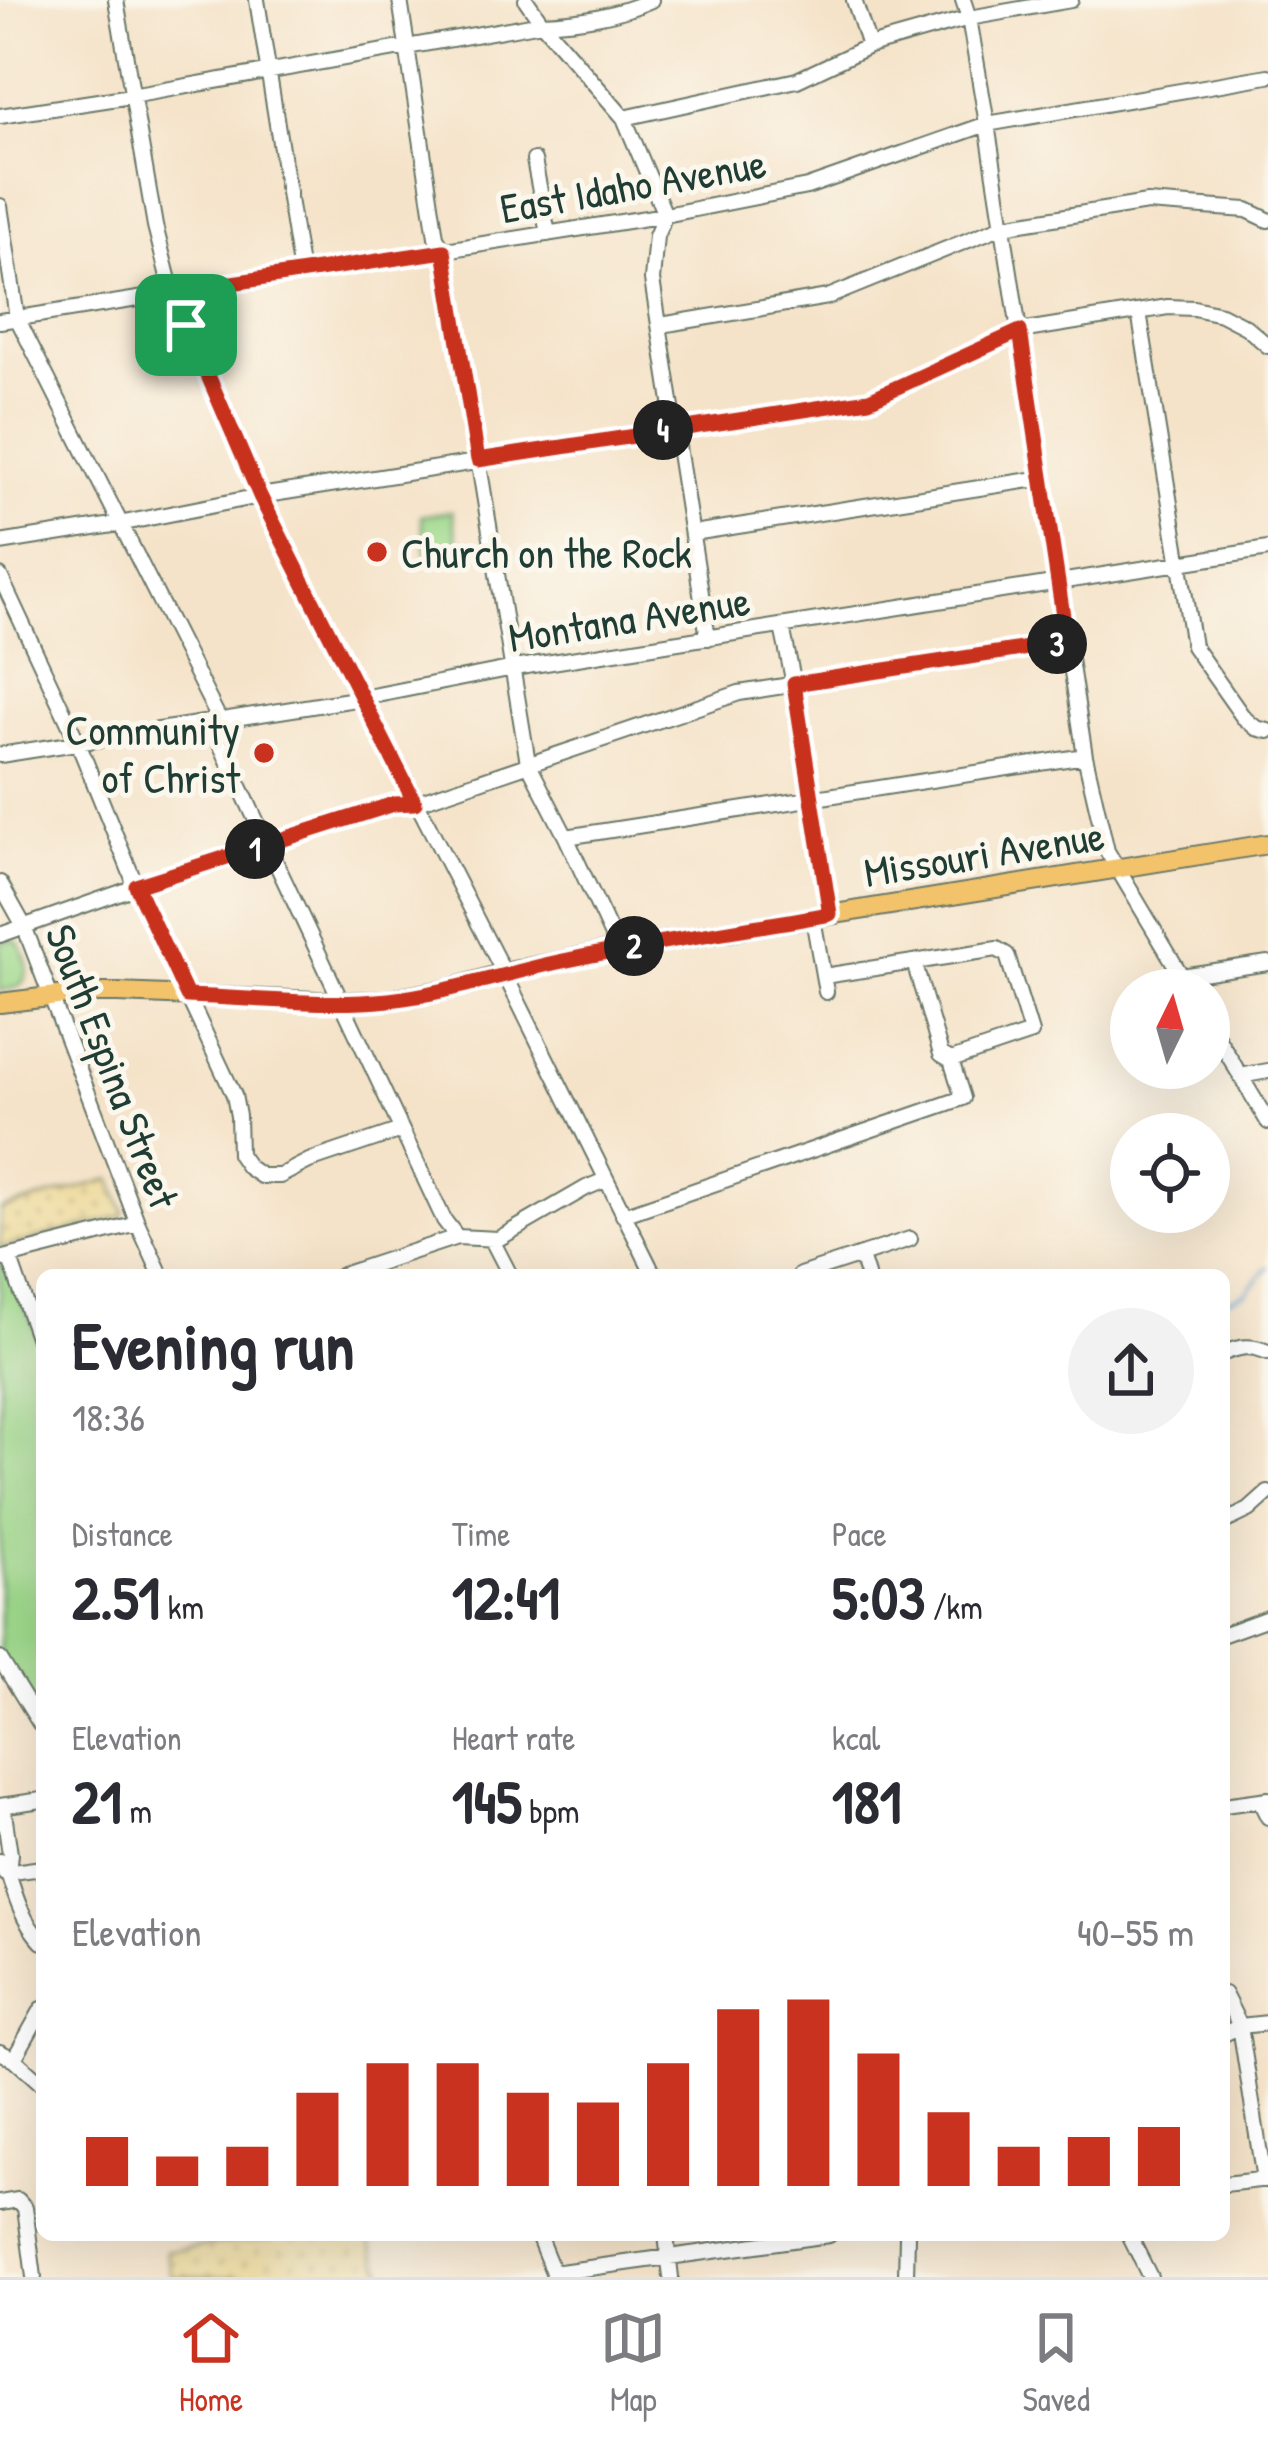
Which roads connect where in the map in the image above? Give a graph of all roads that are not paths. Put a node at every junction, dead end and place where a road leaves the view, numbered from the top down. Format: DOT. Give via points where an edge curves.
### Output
graph roads {
  1 [pos="116,0"];
  2 [pos="257,0"];
  3 [pos="400,0"];
  4 [pos="526,0"];
  5 [pos="651,0"];
  6 [pos="854,0"];
  7 [pos="963,0"];
  8 [pos="1071,0"];
  9 [pos="969,18"];
  10 [pos="542,23"];
  11 [pos="869,46"];
  12 [pos="407,49"];
  13 [pos="268,72"];
  14 [pos="1268,76"];
  15 [pos="131,96"];
  16 [pos="0,116"];
  17 [pos="623,118"];
  18 [pos="987,124"];
  19 [pos="534,160"];
  20 [pos="0,206"];
  21 [pos="665,215"];
  22 [pos="1268,220"];
  23 [pos="1003,226"];
  24 [pos="548,234"];
  25 [pos="444,251"];
  26 [pos="301,273"];
  27 [pos="172,292"];
  28 [pos="1139,312"];
  29 [pos="17,318"];
  30 [pos="0,321"];
  31 [pos="661,325"];
  32 [pos="1020,331"];
  33 [pos="1268,346"];
  34 [pos="677,428"];
  35 [pos="478,460"];
  36 [pos="1043,478"];
  37 [pos="260,496"];
  38 [pos="119,524"];
  39 [pos="693,533"];
  40 [pos="0,543"];
  41 [pos="1268,549"];
  42 [pos="1179,563"];
  43 [pos="0,575"];
  44 [pos="1059,582"];
  45 [pos="782,627"];
  46 [pos="708,638"];
  47 [pos="1067,642"];
  48 [pos="514,668"];
  49 [pos="794,684"];
  50 [pos="362,698"];
  51 [pos="219,719"];
  52 [pos="1268,731"];
  53 [pos="78,742"];
  54 [pos="0,755"];
  55 [pos="1085,756"];
  56 [pos="528,763"];
  57 [pos="811,797"];
  58 [pos="415,803"];
  59 [pos="566,837"];
  60 [pos="1268,844"];
  61 [pos="266,845"];
  62 [pos="1115,868"];
  63 [pos="0,883"];
  64 [pos="136,886"];
  65 [pos="822,916"];
  66 [pos="24,926"];
  67 [pos="0,935"];
  68 [pos="618,949"];
  69 [pos="914,962"];
  70 [pos="1268,963"];
  71 [pos="1177,969"];
  72 [pos="1228,969"];
  73 [pos="504,973"];
  74 [pos="50,996"];
  75 [pos="187,996"];
  76 [pos="343,1002"];
  77 [pos="0,1003"];
  78 [pos="1230,1059"];
  79 [pos="951,1060"];
  80 [pos="1268,1071"];
  81 [pos="1240,1076"];
  82 [pos="1268,1122"];
  83 [pos="401,1130"];
  84 [pos="605,1180"];
  85 [pos="623,1215"];
  86 [pos="138,1224"];
  87 [pos="457,1237"];
  88 [pos="910,1239"];
  89 [pos="492,1240"];
  90 [pos="861,1256"];
  91 [pos="3,1258"];
  92 [pos="158,1269"];
  93 [pos="360,1269"];
  94 [pos="507,1269"];
  95 [pos="651,1269"];
  96 [pos="819,1269"];
  97 [pos="865,1269"];
  98 [pos="36,1334"];
  99 [pos="1230,1351"];
  100 [pos="1268,1352"];
  101 [pos="1268,1493"];
  102 [pos="1230,1519"];
  103 [pos="1268,1618"];
  104 [pos="1230,1632"];
  105 [pos="0,1659"];
  106 [pos="36,1717"];
  107 [pos="1264,1800"];
  108 [pos="36,1801"];
  109 [pos="1230,1804"];
  110 [pos="2,1806"];
  111 [pos="1268,1817"];
  112 [pos="36,1868"];
  113 [pos="3,1869"];
  114 [pos="36,1935"];
  115 [pos="1230,2006"];
  116 [pos="36,2017"];
  117 [pos="1268,2023"];
  118 [pos="1240,2026"];
  119 [pos="1230,2031"];
  120 [pos="7,2055"];
  121 [pos="36,2079"];
  122 [pos="1266,2180"];
  123 [pos="1230,2184"];
  124 [pos="0,2203"];
  125 [pos="540,2241"];
  126 [pos="667,2241"];
  127 [pos="785,2241"];
  128 [pos="907,2241"];
  129 [pos="1132,2241"];
  130 [pos="669,2257"];
  131 [pos="554,2275"];
  132 [pos="34,2277"];
  133 [pos="671,2277"];
  134 [pos="906,2277"];
  135 [pos="1150,2277"];
  1 -- 15 [label="street"];
  2 -- 13 [label="street"];
  3 -- 12 [label="street"];
  4 -- 10 [label="street"];
  5 -- 10 [label="street" via="582,21"];
  6 -- 11 [label="street"];
  7 -- 9 [label="street"];
  8 -- 9 [label="street"];
  9 -- 11 [label="street"];
  9 -- 18 [label="street"];
  10 -- 12 [label="street"];
  10 -- 17 [label="street"];
  11 -- 17 [label="street" via="797,80"];
  12 -- 13 [label="street"];
  12 -- 25 [label="street"];
  13 -- 15 [label="street"];
  13 -- 26 [label="street"];
  14 -- 18 [label="street, East Idaho Avenue"];
  15 -- 16 [label="street"];
  15 -- 27 [label="street"];
  17 -- 21 [label="street"];
  18 -- 21 [label="street, East Idaho Avenue" via="807,187"];
  18 -- 23 [label="street"];
  19 -- 24 [label="street"];
  20 -- 29 [label="street"];
  21 -- 24 [label="street, East Idaho Avenue"];
  21 -- 31 [label="street" via="652,280"];
  22 -- 23 [label="street" via="1246,210 1147,203"];
  23 -- 31 [label="street" via="828,298"];
  23 -- 32 [label="street"];
  24 -- 25 [label="street, East Idaho Avenue"];
  25 -- 26 [label="street, East Idaho Avenue"];
  25 -- 35 [label="street"];
  26 -- 27 [label="street, East Idaho Avenue"];
  27 -- 29 [label="street, East Idaho Avenue"];
  27 -- 37 [label="street"];
  28 -- 32 [label="street"];
  28 -- 33 [label="street" via="1212,311"];
  28 -- 42 [label="street"];
  29 -- 30 [label="street, East Idaho Avenue"];
  29 -- 38 [label="street"];
  31 -- 34 [label="street"];
  32 -- 34 [label="street" via="869,400"];
  32 -- 36 [label="street"];
  34 -- 35 [label="street"];
  34 -- 39 [label="street"];
  35 -- 37 [label="street"];
  35 -- 48 [label="street"];
  36 -- 39 [label="street"];
  36 -- 44 [label="street"];
  37 -- 38 [label="street"];
  37 -- 50 [label="street"];
  38 -- 40 [label="street"];
  38 -- 51 [label="street"];
  39 -- 46 [label="street"];
  41 -- 42 [label="street, Montana Avenue"];
  42 -- 44 [label="street, Montana Avenue"];
  42 -- 52 [label="street" via="1194,649 1243,717"];
  43 -- 53 [label="street"];
  44 -- 45 [label="street, Montana Avenue"];
  44 -- 47 [label="street"];
  45 -- 46 [label="street, Montana Avenue"];
  45 -- 49 [label="street"];
  46 -- 48 [label="street, Montana Avenue"];
  47 -- 49 [label="street"];
  47 -- 55 [label="street"];
  48 -- 50 [label="street, Montana Avenue"];
  48 -- 56 [label="street"];
  49 -- 56 [label="street" via="740,693"];
  49 -- 57 [label="street"];
  50 -- 51 [label="street, Montana Avenue"];
  50 -- 58 [label="street"];
  51 -- 53 [label="street, Montana Avenue"];
  51 -- 61 [label="street" via="215,733"];
  53 -- 54 [label="street, Montana Avenue"];
  53 -- 64 [label="street"];
  55 -- 57 [label="street"];
  55 -- 62 [label="street"];
  56 -- 58 [label="street"];
  56 -- 59 [label="street"];
  57 -- 59 [label="street"];
  57 -- 65 [label="street"];
  58 -- 61 [label="street"];
  58 -- 73 [label="street"];
  59 -- 68 [label="street"];
  60 -- 62 [label="main road, Missouri Avenue"];
  61 -- 64 [label="street"];
  61 -- 76 [label="street"];
  62 -- 65 [label="main road, Missouri Avenue"];
  62 -- 71 [label="street"];
  63 -- 66 [label="street, South Espina Street"];
  64 -- 66 [label="street"];
  64 -- 75 [label="street"];
  65 -- 68 [label="main road, Missouri Avenue"];
  65 -- 69 [label="street" via="825,984"];
  66 -- 67 [label="street"];
  66 -- 74 [label="street, South Espina Street"];
  68 -- 73 [label="main road, Missouri Avenue"];
  69 -- 79 [label="street" via="941,1054"];
  69 -- 79 [label="street" via="997,949 1007,955 1031,1033"];
  70 -- 72 [label="street"];
  73 -- 76 [label="main road, Missouri Avenue" via="424,995"];
  73 -- 84 [label="street"];
  74 -- 75 [label="main road, Missouri Avenue"];
  74 -- 77 [label="main road, Missouri Avenue"];
  74 -- 86 [label="street, South Espina Street"];
  75 -- 76 [label="main road, Missouri Avenue"];
  75 -- 83 [label="street" via="234,1095 239,1154 255,1173 280,1176"];
  76 -- 83 [label="street"];
  78 -- 81 [label="street"];
  79 -- 85 [label="street" via="964,1098"];
  80 -- 81 [label="street"];
  81 -- 82 [label="street"];
  83 -- 87 [label="street"];
  84 -- 85 [label="street"];
  84 -- 89 [label="street"];
  85 -- 95 [label="street"];
  86 -- 91 [label="street"];
  86 -- 92 [label="street, South Espina Street"];
  87 -- 89 [label="street"];
  87 -- 93 [label="street"];
  88 -- 90 [label="street"];
  89 -- 94 [label="street"];
  90 -- 96 [label="street"];
  90 -- 97 [label="street"];
  91 -- 98 [label="street"];
  99 -- 100 [label="street"];
  101 -- 102 [label="street"];
  103 -- 104 [label="street"];
  105 -- 106 [label="street"];
  107 -- 109 [label="street"];
  107 -- 111 [label="street"];
  108 -- 110 [label="street"];
  110 -- 113 [label="street" via="10,1854"];
  112 -- 113 [label="street"];
  113 -- 114 [label="street"];
  115 -- 118 [label="street"];
  116 -- 120 [label="street"];
  117 -- 118 [label="street"];
  118 -- 119 [label="street"];
  118 -- 122 [label="street"];
  120 -- 121 [label="street"];
  122 -- 123 [label="street"];
  124 -- 132 [label="street" via="18,2200 26,2209"];
  125 -- 131 [label="street"];
  126 -- 130 [label="street"];
  127 -- 130 [label="street"];
  128 -- 134 [label="street"];
  129 -- 135 [label="street"];
  130 -- 131 [label="street"];
  130 -- 133 [label="street"];
}
